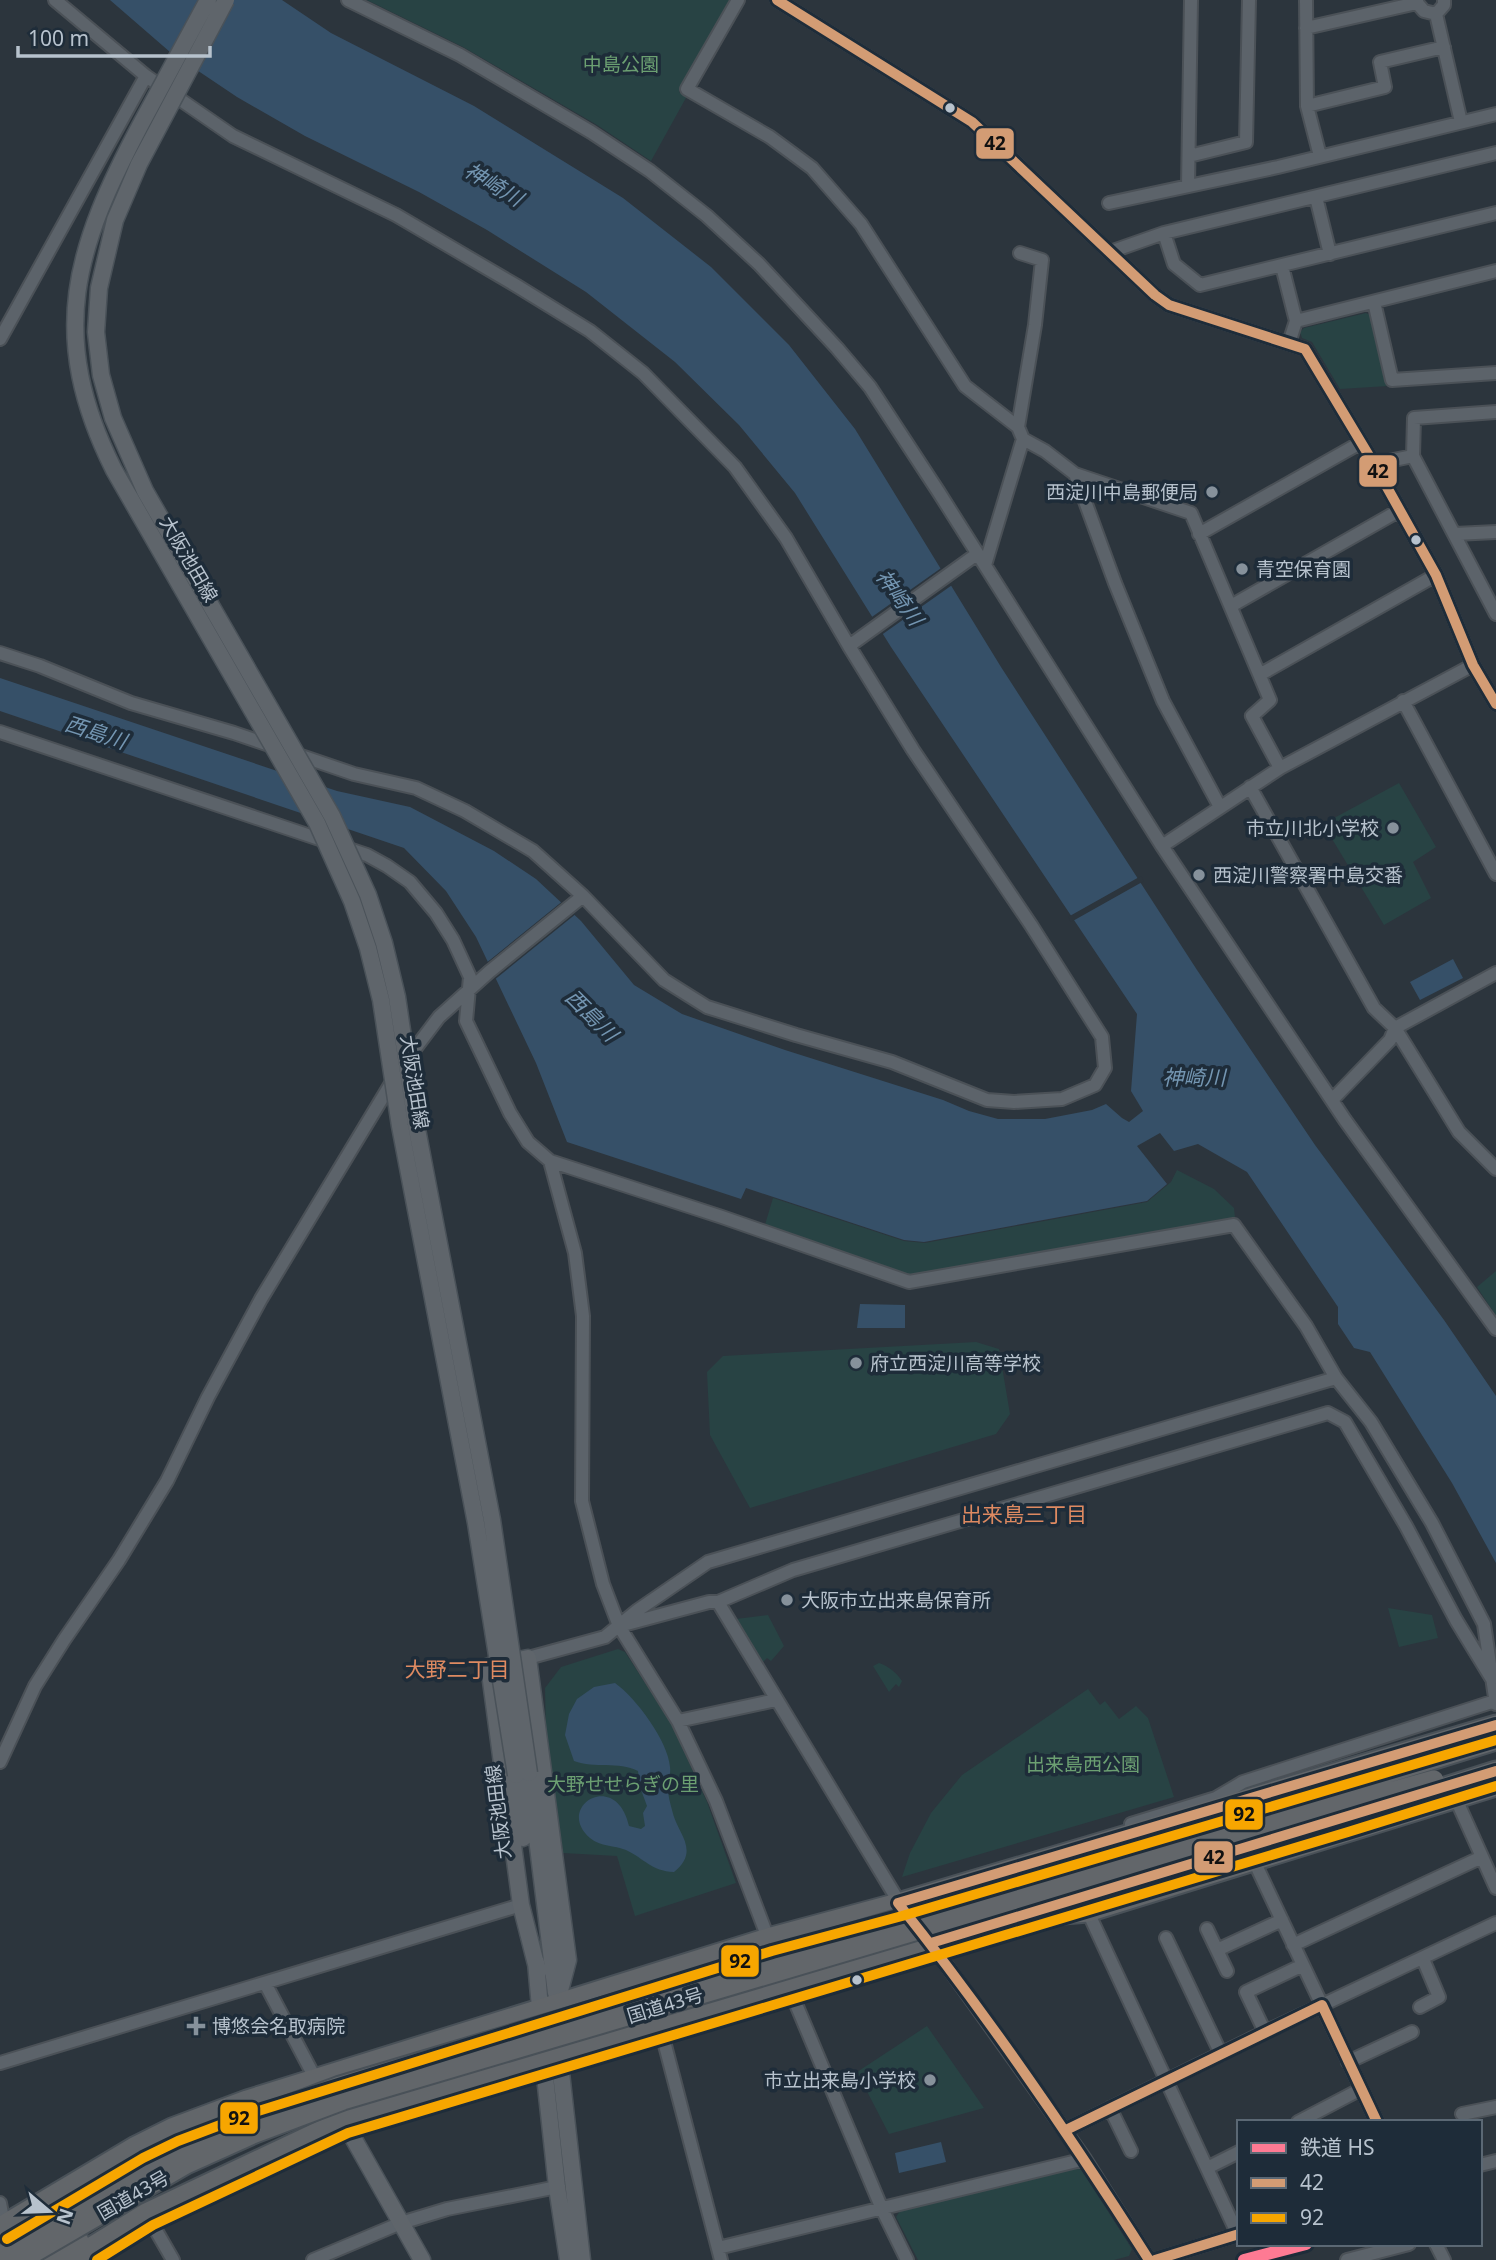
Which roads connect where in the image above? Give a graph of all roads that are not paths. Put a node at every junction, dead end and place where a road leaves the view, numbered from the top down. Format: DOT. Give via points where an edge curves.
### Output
graph roads {
  1 [pos="55,0"];
  2 [pos="208,0"];
  3 [pos="226,0"];
  4 [pos="348,0"];
  5 [pos="738,0"];
  6 [pos="777,0"];
  7 [pos="1191,0"];
  8 [pos="1249,0"];
  9 [pos="1306,0"];
  10 [pos="1444,0"];
  11 [pos="1417,1"];
  12 [pos="1436,14"];
  13 [pos="1306,28"];
  14 [pos="1444,47"];
  15 [pos="146,76"];
  16 [pos="1307,106"];
  17 [pos="1496,114"];
  18 [pos="1461,122"];
  19 [pos="1496,153"];
  20 [pos="1189,156"];
  21 [pos="1320,156"];
  22 [pos="1188,186"];
  23 [pos="1316,198"];
  24 [pos="1109,203"];
  25 [pos="1496,214"];
  26 [pos="1164,233"];
  27 [pos="1110,252"];
  28 [pos="1020,253"];
  29 [pos="1330,254"];
  30 [pos="1282,266"];
  31 [pos="1496,271"];
  32 [pos="1374,302"];
  33 [pos="1296,321"];
  34 [pos="0,339"];
  35 [pos="1289,343"];
  36 [pos="1496,373"];
  37 [pos="1496,412"];
  38 [pos="1021,433"];
  39 [pos="1360,443"];
  40 [pos="1413,456"];
  41 [pos="1374,464"];
  42 [pos="1075,474"];
  43 [pos="1400,510"];
  44 [pos="1496,532"];
  45 [pos="1199,534"];
  46 [pos="1455,534"];
  47 [pos="972,557"];
  48 [pos="985,565"];
  49 [pos="1436,575"];
  50 [pos="1496,578"];
  51 [pos="1480,579"];
  52 [pos="1231,606"];
  53 [pos="1496,614"];
  54 [pos="853,643"];
  55 [pos="0,653"];
  56 [pos="1473,664"];
  57 [pos="1261,674"];
  58 [pos="1403,701"];
  59 [pos="1496,705"];
  60 [pos="0,732"];
  61 [pos="1280,768"];
  62 [pos="1250,787"];
  63 [pos="1220,807"];
  64 [pos="1162,846"];
  65 [pos="1496,874"];
  66 [pos="579,899"];
  67 [pos="1496,973"];
  68 [pos="468,990"];
  69 [pos="1395,1028"];
  70 [pos="1332,1101"];
  71 [pos="550,1161"];
  72 [pos="1496,1169"];
  73 [pos="1496,1329"];
  74 [pos="1336,1378"];
  75 [pos="718,1602"];
  76 [pos="619,1626"];
  77 [pos="528,1658"];
  78 [pos="1492,1679"];
  79 [pos="776,1700"];
  80 [pos="1496,1703"];
  81 [pos="678,1721"];
  82 [pos="1496,1725"];
  83 [pos="1496,1740"];
  84 [pos="0,1762"];
  85 [pos="1496,1765"];
  86 [pos="1496,1772"];
  87 [pos="522,1774"];
  88 [pos="1496,1787"];
  89 [pos="1445,1797"];
  90 [pos="1482,1857"];
  91 [pos="1254,1861"];
  92 [pos="974,1879"];
  93 [pos="1496,1888"];
  94 [pos="898,1903"];
  95 [pos="521,1905"];
  96 [pos="1088,1912"];
  97 [pos="1011,1919"];
  98 [pos="1282,1920"];
  99 [pos="1496,1923"];
  100 [pos="1206,1929"];
  101 [pos="768,1938"];
  102 [pos="1166,1938"];
  103 [pos="931,1943"];
  104 [pos="1293,1945"];
  105 [pos="1217,1950"];
  106 [pos="1423,1959"];
  107 [pos="1303,1965"];
  108 [pos="1227,1971"];
  109 [pos="537,1972"];
  110 [pos="265,1983"];
  111 [pos="788,1985"];
  112 [pos="549,2004"];
  113 [pos="1322,2006"];
  114 [pos="1420,2007"];
  115 [pos="660,2026"];
  116 [pos="1265,2032"];
  117 [pos="1412,2032"];
  118 [pos="1221,2054"];
  119 [pos="551,2058"];
  120 [pos="1348,2062"];
  121 [pos="0,2063"];
  122 [pos="315,2078"];
  123 [pos="1165,2081"];
  124 [pos="1361,2089"];
  125 [pos="254,2097"];
  126 [pos="1110,2108"];
  127 [pos="1496,2108"];
  128 [pos="1461,2114"];
  129 [pos="343,2120"];
  130 [pos="1305,2120"];
  131 [pos="1376,2120"];
  132 [pos="1066,2130"];
  133 [pos="1131,2151"];
  134 [pos="1237,2153"];
  135 [pos="1086,2159"];
  136 [pos="1207,2168"];
  137 [pos="556,2187"];
  138 [pos="0,2203"];
  139 [pos="882,2209"];
  140 [pos="146,2213"];
  141 [pos="401,2223"];
  142 [pos="1,2231"];
  143 [pos="1237,2232"];
  144 [pos="1237,2234"];
  145 [pos="1401,2246"];
  146 [pos="719,2254"];
  147 [pos="0,2256"];
  148 [pos="20,2260"];
  149 [pos="47,2260"];
  150 [pos="70,2260"];
  151 [pos="173,2260"];
  152 [pos="314,2260"];
  153 [pos="422,2260"];
  154 [pos="568,2260"];
  155 [pos="582,2260"];
  156 [pos="907,2260"];
  157 [pos="1149,2260"];
  158 [pos="1154,2260"];
  159 [pos="1347,2260"];
  1 -- 15 [label="street"];
  2 -- 87 [label="main road, 大阪池田線, bridge" via="113,177 90,233 75,315 81,385 114,470 317,823 368,948"];
  3 -- 87 [label="main road, 大阪池田線, bridge" via="139,164 116,219 99,288 96,332 101,375 113,418 145,491 332,816 384,943 492,1520"];
  4 -- 47 [label="street" via="460,55 569,119 650,171 707,216 759,264 870,387"];
  5 -- 38 [label="street" via="687,89 770,137 812,168 861,223 965,387"];
  6 -- 27 [label="street" via="972,122"];
  7 -- 20 [label="street"];
  8 -- 20 [label="street" via="1246,142"];
  9 -- 13 [label="street"];
  10 -- 12 [label="street"];
  11 -- 12 [label="street" via="1424,11"];
  11 -- 13 [label="street"];
  12 -- 14 [label="street"];
  13 -- 16 [label="street"];
  14 -- 16 [label="street" via="1380,62 1385,87"];
  14 -- 18 [label="street"];
  15 -- 34 [label="street"];
  15 -- 54 [label="street" via="233,136 396,215 517,286 590,331 643,373 735,467"];
  16 -- 21 [label="street"];
  17 -- 18 [label="street"];
  18 -- 21 [label="street"];
  19 -- 23 [label="street"];
  20 -- 22 [label="street"];
  21 -- 22 [label="street"];
  22 -- 24 [label="street"];
  23 -- 26 [label="street"];
  23 -- 29 [label="street"];
  25 -- 29 [label="street"];
  26 -- 27 [label="street"];
  26 -- 30 [label="street" via="1174,264 1200,285"];
  27 -- 35 [label="street" via="1169,305"];
  28 -- 38 [label="street" via="1042,260"];
  29 -- 30 [label="street"];
  30 -- 33 [label="street"];
  31 -- 32 [label="street"];
  32 -- 33 [label="street"];
  32 -- 36 [label="street" via="1392,380"];
  33 -- 35 [label="street"];
  35 -- 39 [label="street" via="1308,352"];
  37 -- 40 [label="street" via="1414,418"];
  38 -- 42 [label="street"];
  38 -- 48 [label="street"];
  39 -- 41 [label="street"];
  39 -- 45 [label="street"];
  40 -- 41 [label="street"];
  40 -- 46 [label="street"];
  41 -- 43 [label="street"];
  42 -- 45 [label="street" via="1191,513"];
  42 -- 63 [label="street" via="1163,701"];
  43 -- 49 [label="street"];
  43 -- 52 [label="street"];
  44 -- 46 [label="street"];
  45 -- 52 [label="street"];
  46 -- 51 [label="street"];
  47 -- 48 [label="street"];
  47 -- 54 [label="street"];
  48 -- 64 [label="street"];
  49 -- 56 [label="street"];
  49 -- 57 [label="street"];
  50 -- 51 [label="street"];
  51 -- 53 [label="street"];
  52 -- 57 [label="street"];
  54 -- 66 [label="street" via="913,750 1102,1037 1105,1068 1096,1085 1062,1099 987,1100 892,1062 707,1007 664,980"];
  55 -- 66 [label="street" via="131,703 354,774 416,788 533,851"];
  56 -- 58 [label="street"];
  56 -- 59 [label="street"];
  57 -- 61 [label="street" via="1270,700 1252,716"];
  58 -- 61 [label="street"];
  58 -- 65 [label="street"];
  60 -- 68 [label="street" via="367,855 387,866 410,882 436,913 470,977"];
  61 -- 62 [label="street"];
  62 -- 63 [label="street"];
  62 -- 69 [label="street" via="1374,1008"];
  63 -- 64 [label="street"];
  64 -- 70 [label="street"];
  66 -- 68 [label="street"];
  67 -- 69 [label="street"];
  68 -- 71 [label="street" via="466,1021 510,1113 528,1142"];
  68 -- 84 [label="street" via="418,1042 365,1124 261,1299 167,1481 35,1686"];
  69 -- 70 [label="street" via="1390,1040"];
  69 -- 72 [label="street" via="1459,1132"];
  70 -- 73 [label="street"];
  71 -- 74 [label="street" via="909,1282 1234,1225 1306,1326"];
  71 -- 76 [label="street" via="575,1253 583,1316 582,1501"];
  74 -- 76 [label="street" via="708,1562"];
  74 -- 78 [label="street" via="1371,1422 1444,1545 1484,1624"];
  75 -- 76 [label="street"];
  75 -- 78 [label="street" via="812,1564 1328,1413 1345,1422"];
  75 -- 79 [label="street"];
  76 -- 77 [label="street" via="605,1637"];
  76 -- 81 [label="street"];
  77 -- 95 [label="main road" via="489,1666"];
  77 -- 112 [label="main road" via="568,1960"];
  78 -- 80 [label="street"];
  79 -- 81 [label="street"];
  79 -- 94 [label="street"];
  80 -- 92 [label="street" via="1243,1782 1216,1798 1013,1860"];
  81 -- 101 [label="street" via="716,1801"];
  82 -- 92 [label="highway, 国道43号"];
  83 -- 147 [label="highway, 国道43号, bridge" via="340,2086 181,2150"];
  85 -- 148 [label="highway, 国道43号, bridge" via="1290,1819 344,2100 186,2164"];
  86 -- 89 [label="highway, 国道43号"];
  87 -- 109 [label="main road, 大阪池田線"];
  87 -- 112 [label="main road, 大阪池田線"];
  88 -- 89 [label="highway"];
  89 -- 90 [label="street"];
  89 -- 91 [label="highway"];
  89 -- 97 [label="highway, 国道43号"];
  90 -- 93 [label="street"];
  90 -- 104 [label="street"];
  91 -- 96 [label="highway"];
  91 -- 98 [label="street"];
  92 -- 94 [label="highway, 国道43号"];
  94 -- 101 [label="highway, 国道43号"];
  94 -- 103 [label="street"];
  95 -- 109 [label="main road"];
  95 -- 110 [label="street"];
  96 -- 97 [label="highway"];
  96 -- 123 [label="street"];
  97 -- 103 [label="highway, 国道43号"];
  98 -- 104 [label="street"];
  98 -- 105 [label="street"];
  99 -- 106 [label="street"];
  100 -- 105 [label="street"];
  101 -- 112 [label="highway, 国道43号"];
  102 -- 118 [label="street"];
  103 -- 111 [label="highway, 国道43号"];
  103 -- 132 [label="street"];
  104 -- 107 [label="street"];
  105 -- 108 [label="street"];
  106 -- 113 [label="street"];
  106 -- 114 [label="street" via="1440,1997"];
  107 -- 113 [label="street"];
  107 -- 116 [label="street" via="1246,1992"];
  109 -- 112 [label="main road, 大阪池田線"];
  110 -- 121 [label="street"];
  110 -- 122 [label="street"];
  111 -- 115 [label="highway, 国道43号"];
  111 -- 139 [label="street"];
  112 -- 119 [label="main road, 大阪池田線"];
  112 -- 122 [label="highway, 国道43号"];
  113 -- 116 [label="street"];
  113 -- 120 [label="street"];
  115 -- 119 [label="highway, 国道43号"];
  115 -- 146 [label="street"];
  116 -- 118 [label="street"];
  117 -- 120 [label="street"];
  118 -- 123 [label="street"];
  119 -- 129 [label="highway, 国道43号"];
  119 -- 137 [label="main road, 大阪池田線"];
  119 -- 155 [label="main road, 大阪池田線"];
  120 -- 124 [label="street"];
  122 -- 125 [label="highway, 国道43号"];
  123 -- 126 [label="street"];
  123 -- 136 [label="street"];
  124 -- 130 [label="street"];
  124 -- 131 [label="street"];
  125 -- 142 [label="highway"];
  125 -- 142 [label="highway, 国道43号" via="136,2146"];
  126 -- 132 [label="street"];
  126 -- 133 [label="street"];
  127 -- 128 [label="street"];
  129 -- 140 [label="highway, 国道43号"];
  129 -- 141 [label="main road"];
  129 -- 149 [label="highway" via="290,2133 232,2157"];
  132 -- 135 [label="street"];
  134 -- 136 [label="street"];
  135 -- 139 [label="street"];
  135 -- 157 [label="street"];
  136 -- 143 [label="street"];
  137 -- 141 [label="street"];
  137 -- 154 [label="main road, 大阪池田線"];
  138 -- 142 [label="street"];
  139 -- 146 [label="street"];
  139 -- 156 [label="street"];
  140 -- 150 [label="highway, 国道43号"];
  140 -- 151 [label="street"];
  141 -- 152 [label="street"];
  141 -- 153 [label="main road"];
  144 -- 158 [label="street"];
  145 -- 159 [label="street"];
}
